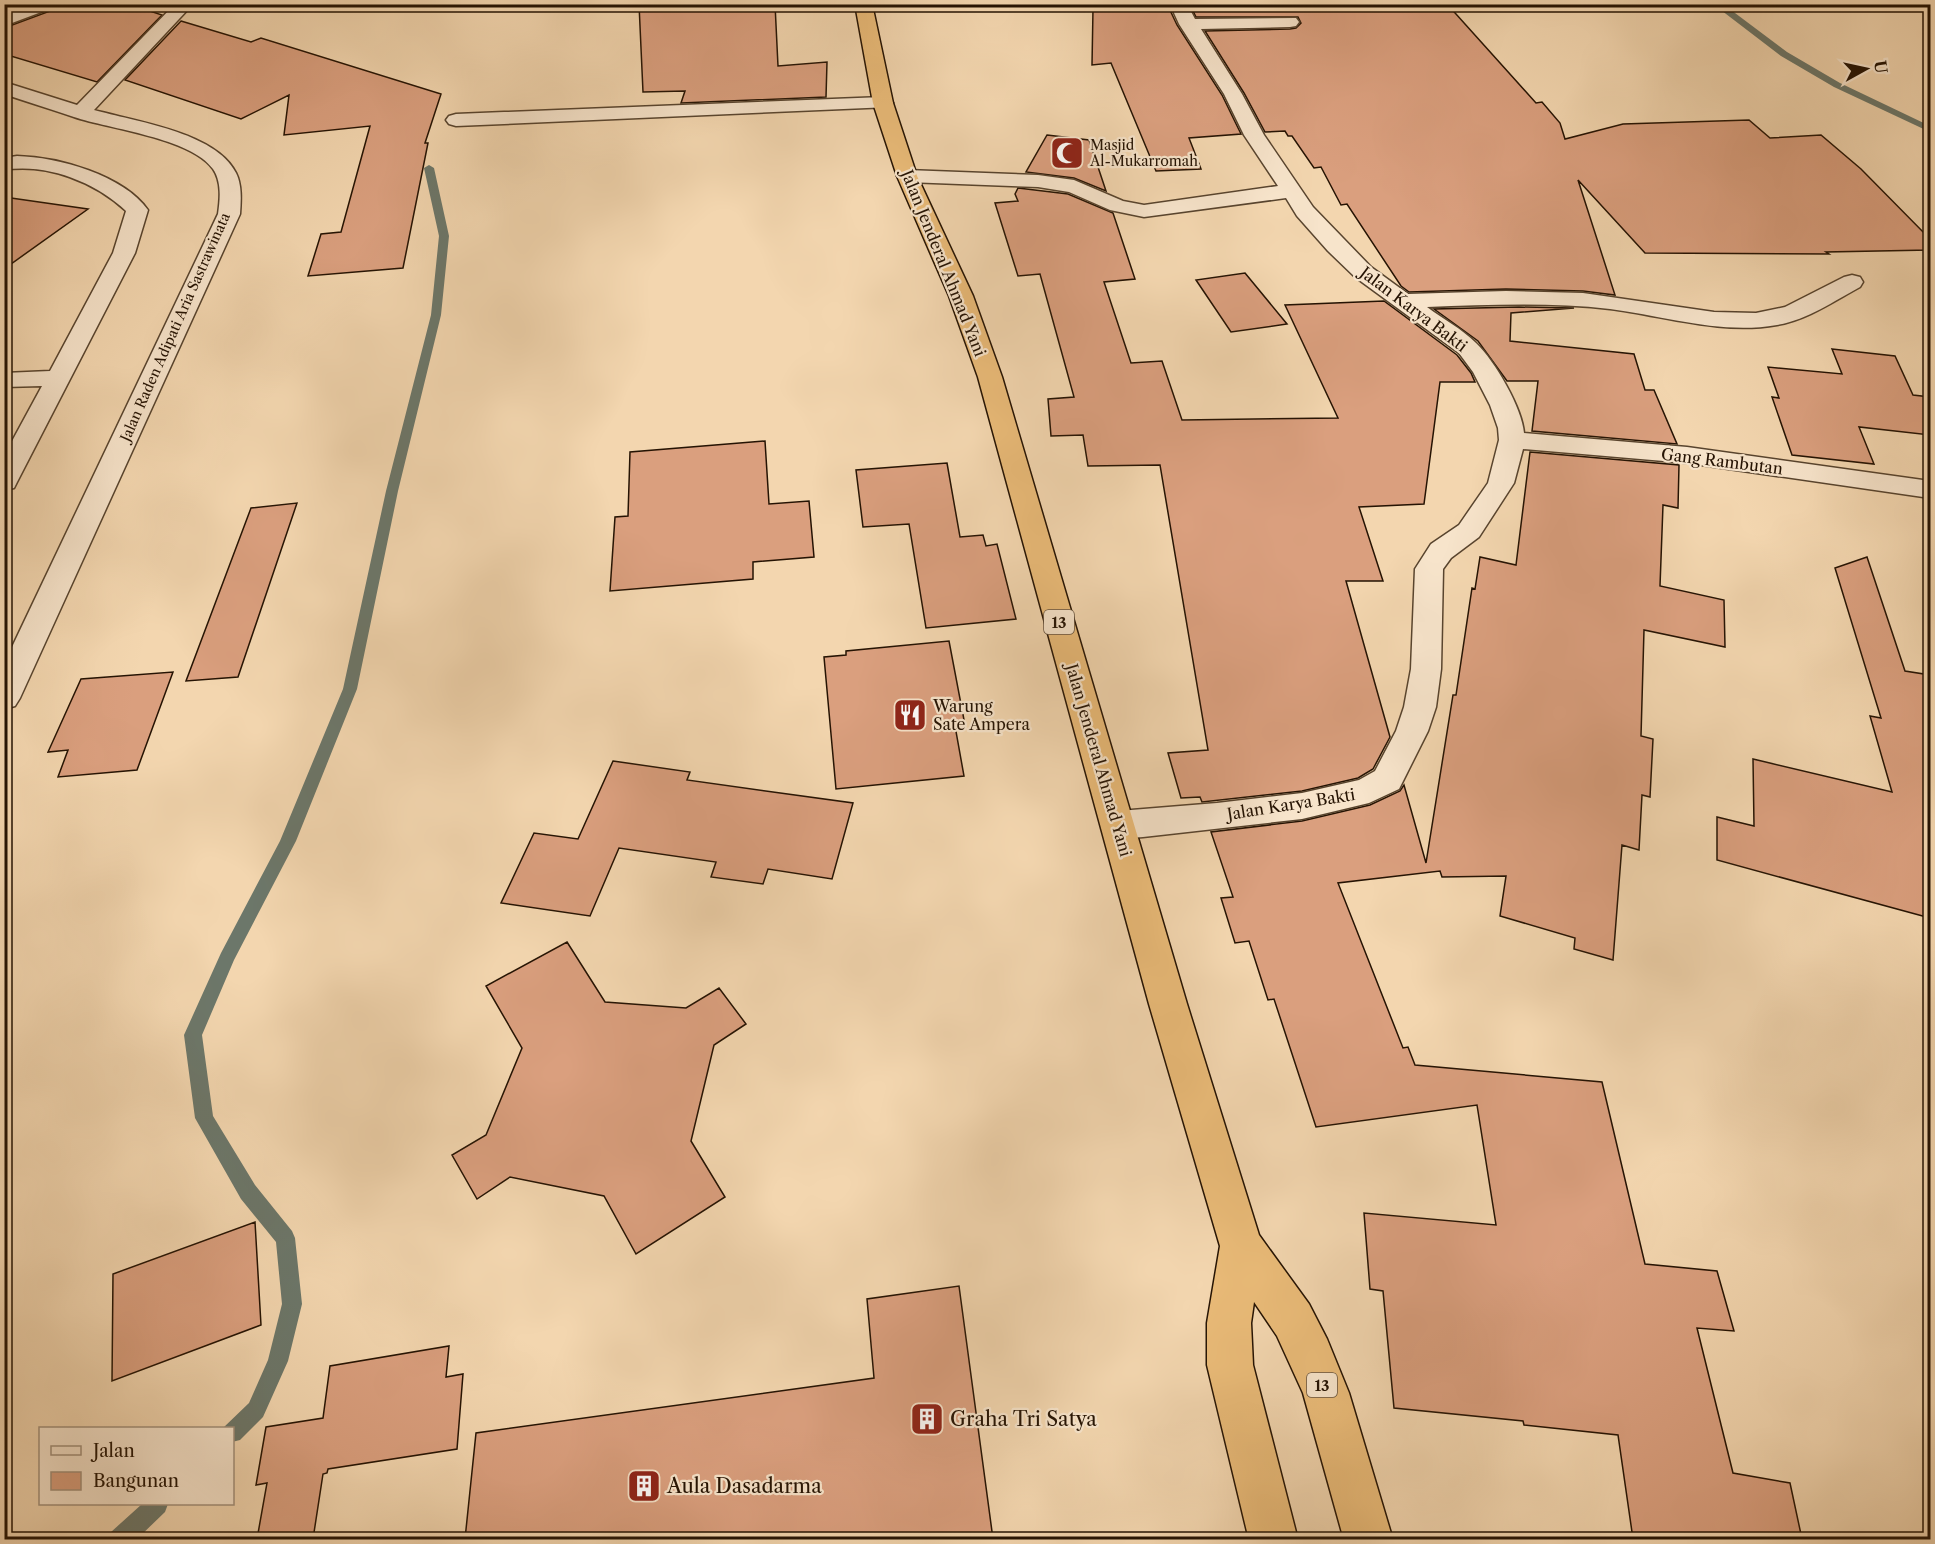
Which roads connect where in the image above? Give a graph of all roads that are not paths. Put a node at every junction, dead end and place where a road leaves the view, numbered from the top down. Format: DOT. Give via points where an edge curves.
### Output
graph roads {
  1 [pos="46,4"];
  2 [pos="185,4"];
  3 [pos="863,4"];
  4 [pos="1183,14"];
  5 [pos="4,21"];
  6 [pos="1290,22"];
  7 [pos="4,87"];
  8 [pos="883,103"];
  9 [pos="80,112"];
  10 [pos="456,120"];
  11 [pos="4,164"];
  12 [pos="907,176"];
  13 [pos="1290,191"];
  14 [pos="1852,282"];
  15 [pos="1403,301"];
  16 [pos="59,378"];
  17 [pos="4,380"];
  18 [pos="1512,440"];
  19 [pos="4,482"];
  20 [pos="1930,490"];
  21 [pos="5,696"];
  22 [pos="1119,825"];
  23 [pos="1241,1246"];
  24 [pos="1274,1539"];
  25 [pos="1369,1539"];
  1 -- 5 [label="street"];
  2 -- 9 [label="street"];
  3 -- 8 [label="highway, Jalan Jenderal Ahmad Yani / 13"];
  4 -- 6 [label="street"];
  4 -- 13 [label="street, Jalan Karya Bakti"];
  7 -- 9 [label="street, Jalan Raden Adipati Aria Sastrawinata"];
  8 -- 10 [label="street"];
  8 -- 12 [label="highway, Jalan Jenderal Ahmad Yani / 13"];
  9 -- 21 [label="street, Jalan Raden Adipati Aria Sastrawinata" via="210,154 229,179 229,214"];
  11 -- 16 [label="street" via="43,162 62,168 116,192 137,210 124,253"];
  12 -- 13 [label="street" via="1074,186 1117,206 1144,211"];
  12 -- 22 [label="highway, Jalan Jenderal Ahmad Yani / 13" via="962,296 990,377"];
  13 -- 15 [label="street, Jalan Karya Bakti" via="1336,246"];
  14 -- 15 [label="street" via="1780,318 1743,321 1609,302 1505,298"];
  15 -- 18 [label="street, Jalan Karya Bakti" via="1447,331 1478,360 1503,405"];
  16 -- 17 [label="street"];
  16 -- 19 [label="street"];
  18 -- 20 [label="street, Gang Rambutan" via="1687,455"];
  18 -- 22 [label="street, Jalan Karya Bakti" via="1501,483 1483,514 1469,531 1441,551 1429,569 1426,669 1420,707 1383,784 1281,808"];
  22 -- 23 [label="highway, Jalan Jenderal Ahmad Yani / 13"];
  23 -- 24 [label="highway, Jalan Jenderal Ahmad Yani / 13" via="1229,1323 1230,1365"];
  23 -- 25 [label="highway, Jalan Jenderal Ahmad Yani / 13" via="1293,1320 1311,1355"];
}
